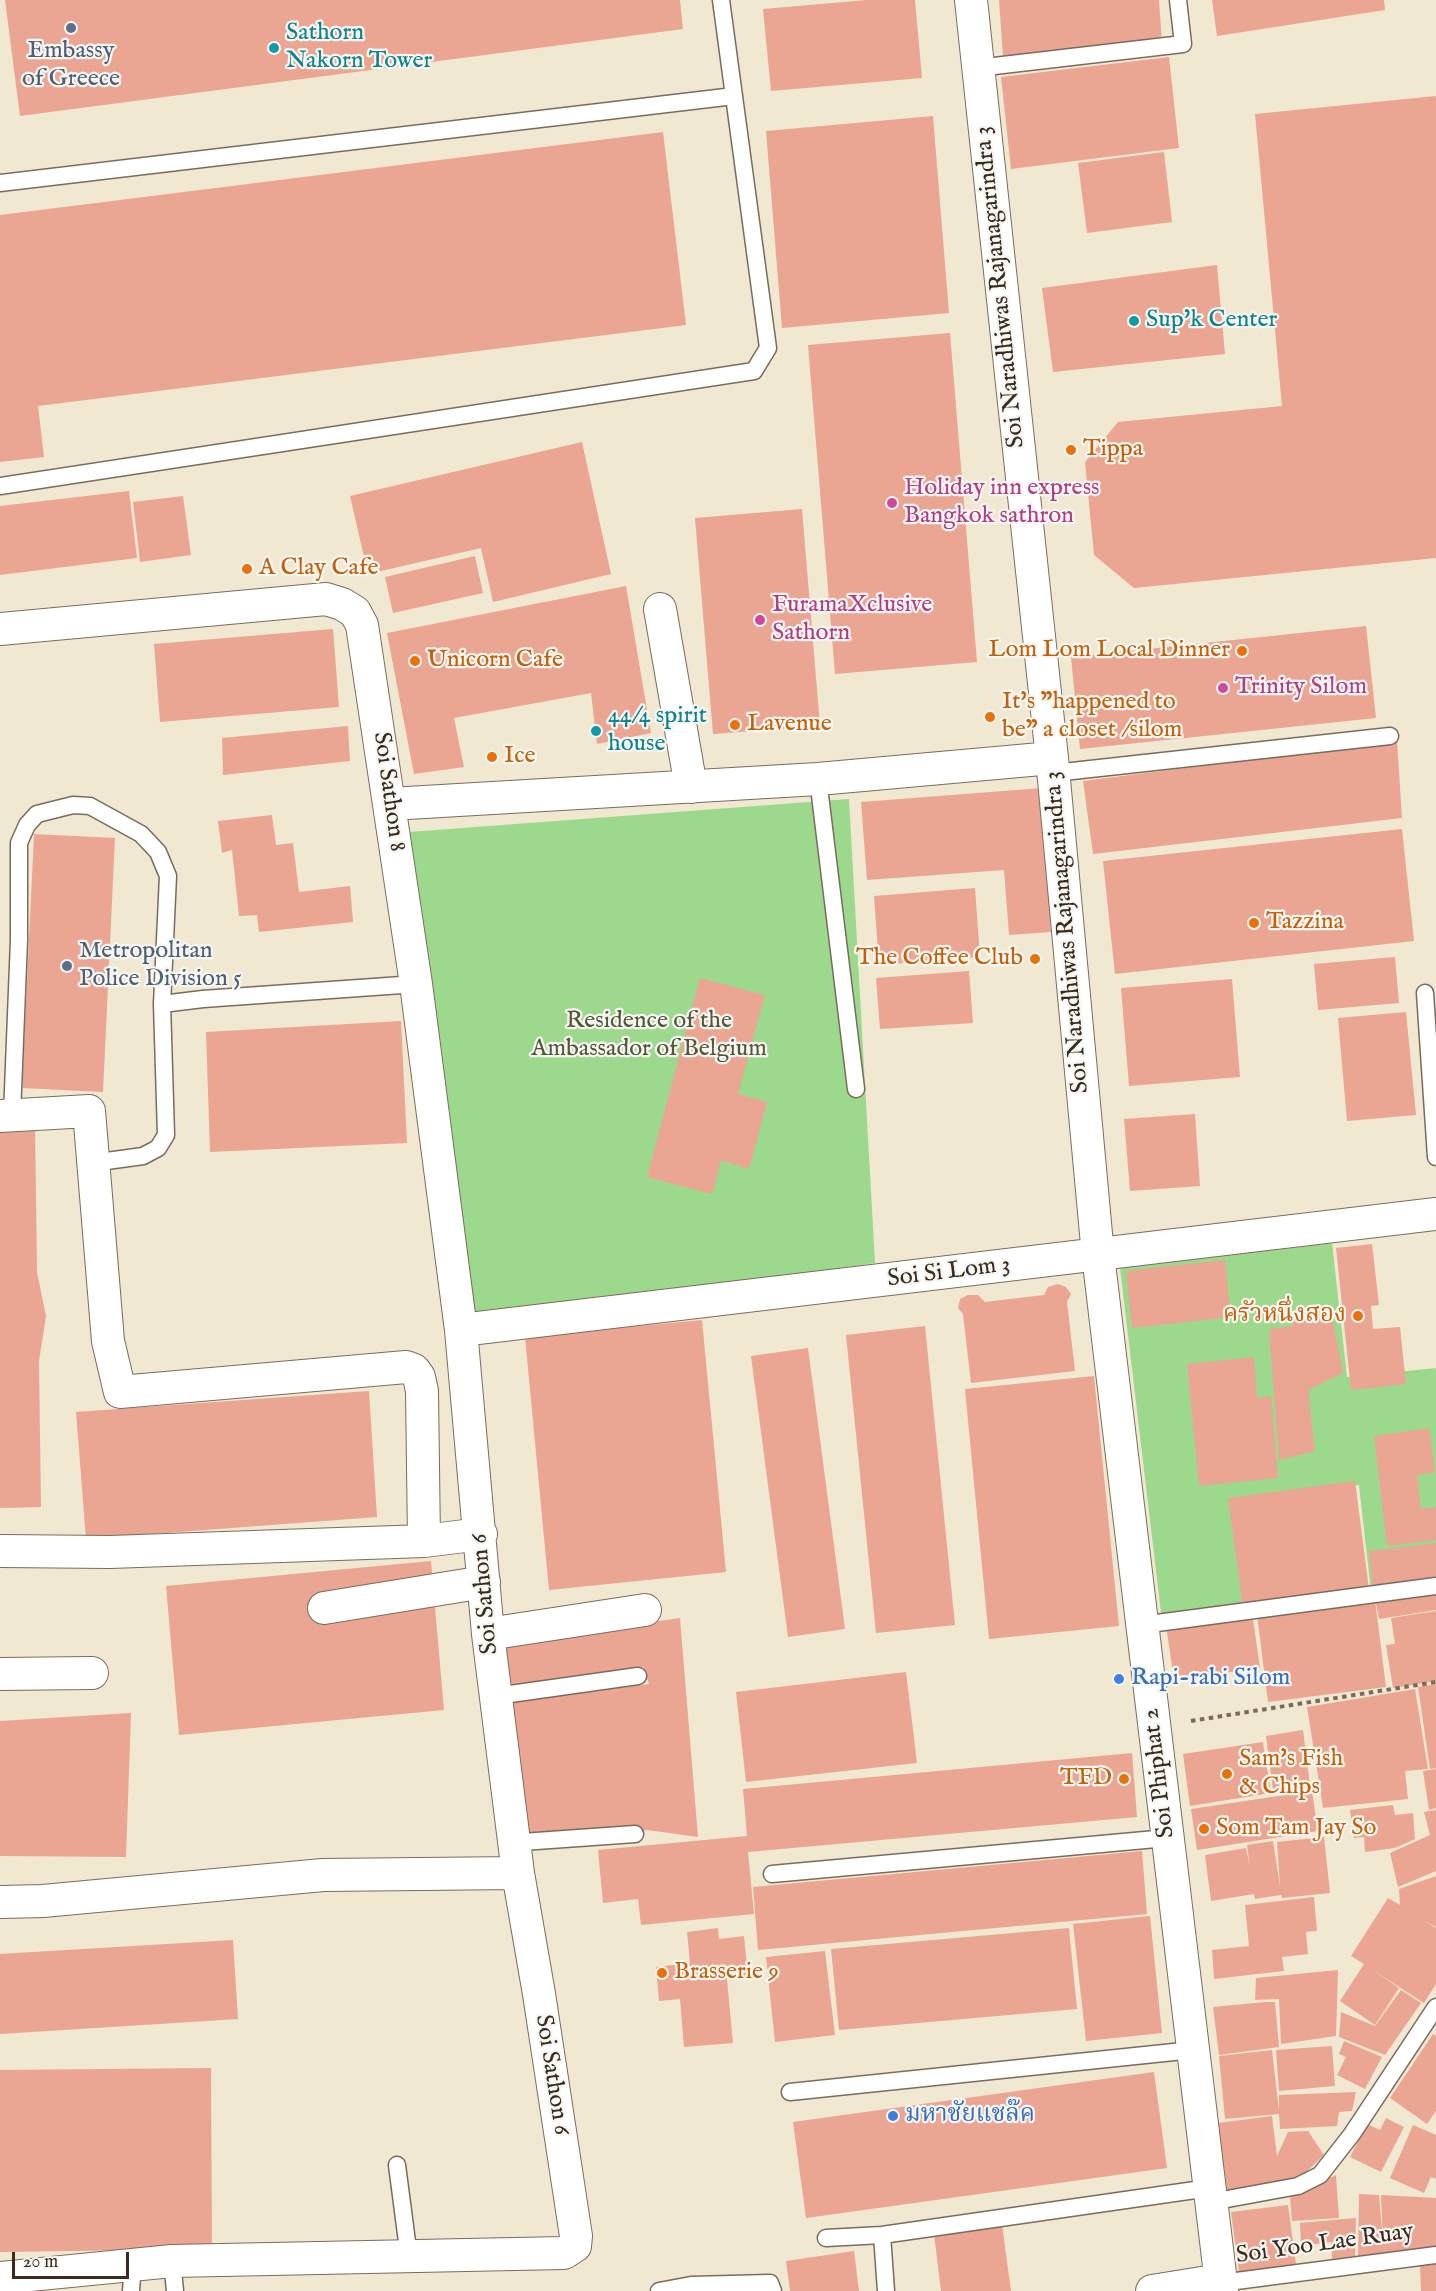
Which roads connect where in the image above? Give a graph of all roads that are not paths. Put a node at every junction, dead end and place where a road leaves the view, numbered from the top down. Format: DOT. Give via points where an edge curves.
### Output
graph roads {
  1 [pos="721,0"];
  2 [pos="971,0"];
  3 [pos="1178,0"];
  4 [pos="977,68"];
  5 [pos="734,96"];
  6 [pos="0,183"];
  7 [pos="0,486"];
  8 [pos="660,609"];
  9 [pos="0,629"];
  10 [pos="1390,736"];
  11 [pos="1053,765"];
  12 [pos="818,779"];
  13 [pos="691,787"];
  14 [pos="390,804"];
  15 [pos="416,984"];
  16 [pos="1425,993"];
  17 [pos="162,1004"];
  18 [pos="856,1089"];
  19 [pos="6,1115"];
  20 [pos="1436,1157"];
  21 [pos="92,1163"];
  22 [pos="1436,1214"];
  23 [pos="1098,1255"];
  24 [pos="461,1330"];
  25 [pos="481,1534"];
  26 [pos="424,1541"];
  27 [pos="0,1551"];
  28 [pos="484,1582"];
  29 [pos="1436,1586"];
  30 [pos="324,1608"];
  31 [pos="645,1610"];
  32 [pos="1142,1625"];
  33 [pos="488,1634"];
  34 [pos="92,1673"];
  35 [pos="0,1674"];
  36 [pos="638,1676"];
  37 [pos="496,1696"];
  38 [pos="635,1834"];
  39 [pos="1167,1838"];
  40 [pos="516,1861"];
  41 [pos="772,1874"];
  42 [pos="0,1902"];
  43 [pos="1435,2011"];
  44 [pos="1193,2050"];
  45 [pos="790,2092"];
  46 [pos="397,2165"];
  47 [pos="1210,2195"];
  48 [pos="882,2235"];
  49 [pos="826,2238"];
  50 [pos="1436,2254"];
  51 [pos="409,2257"];
  52 [pos="174,2276"];
  53 [pos="132,2277"];
  54 [pos="0,2278"];
  55 [pos="1221,2285"];
  56 [pos="659,2291"];
  57 [pos="773,2291"];
  58 [pos="886,2291"];
  59 [pos="1152,2291"];
  1 -- 5 [label="lane"];
  2 -- 4 [label="street, Soi Naradhiwas Rajanagarindra 3"];
  3 -- 4 [label="lane" via="1184,44"];
  4 -- 11 [label="street, Soi Naradhiwas Rajanagarindra 3"];
  5 -- 6 [label="lane"];
  5 -- 7 [label="lane" via="768,348 754,371"];
  8 -- 13 [label="street"];
  9 -- 14 [label="street, Soi Sathon 8" via="326,599 342,604 355,612 366,638"];
  10 -- 11 [label="lane"];
  11 -- 12 [label="street"];
  11 -- 23 [label="street, Soi Naradhiwas Rajanagarindra 3"];
  12 -- 13 [label="street"];
  12 -- 18 [label="lane"];
  13 -- 14 [label="street"];
  14 -- 15 [label="street, Soi Sathon 8"];
  15 -- 17 [label="lane"];
  15 -- 24 [label="street, Soi Sathon 8"];
  16 -- 20 [label="lane"];
  17 -- 19 [label="lane" via="168,876 158,852 141,834 90,806 73,805 37,814 19,843 19,940"];
  17 -- 21 [label="lane" via="166,1135 158,1148 143,1156"];
  19 -- 21 [label="street" via="89,1111"];
  21 -- 26 [label="street" via="108,1341 120,1392 406,1366 419,1377 422,1391"];
  22 -- 23 [label="street, Soi Si Lom 3"];
  23 -- 24 [label="street, Soi Si Lom 3"];
  23 -- 32 [label="street, Soi Phiphat 2"];
  24 -- 25 [label="street, Soi Sathon 6"];
  25 -- 26 [label="street"];
  25 -- 28 [label="street, Soi Sathon 6"];
  26 -- 27 [label="street" via="110,1552"];
  28 -- 30 [label="street"];
  28 -- 33 [label="street, Soi Sathon 6"];
  29 -- 32 [label="lane"];
  31 -- 33 [label="street"];
  32 -- 39 [label="street, Soi Phiphat 2"];
  33 -- 37 [label="street, Soi Sathon 6"];
  34 -- 35 [label="street"];
  36 -- 37 [label="lane"];
  37 -- 40 [label="street, Soi Sathon 6"];
  38 -- 40 [label="lane" via="522,1842"];
  39 -- 41 [label="lane"];
  39 -- 44 [label="street, Soi Phiphat 2"];
  40 -- 42 [label="street"];
  40 -- 51 [label="street, Soi Sathon 6" via="576,2243 564,2253"];
  43 -- 47 [label="lane" via="1320,2175 1298,2186"];
  44 -- 45 [label="lane"];
  44 -- 47 [label="street, Soi Phiphat 2"];
  46 -- 51 [label="lane"];
  47 -- 48 [label="lane"];
  47 -- 55 [label="street, Soi Phiphat 2"];
  48 -- 49 [label="lane"];
  48 -- 58 [label="lane"];
  50 -- 55 [label="lane, Soi Yoo Lae Ruay"];
  51 -- 52 [label="street, Soi Sathon 6"];
  52 -- 53 [label="street, Soi Sathon 6"];
  53 -- 54 [label="street, Soi Sathon 6"];
  55 -- 59 [label="street"];
  56 -- 57 [label="lane" via="691,2284 770,2283"];
}
